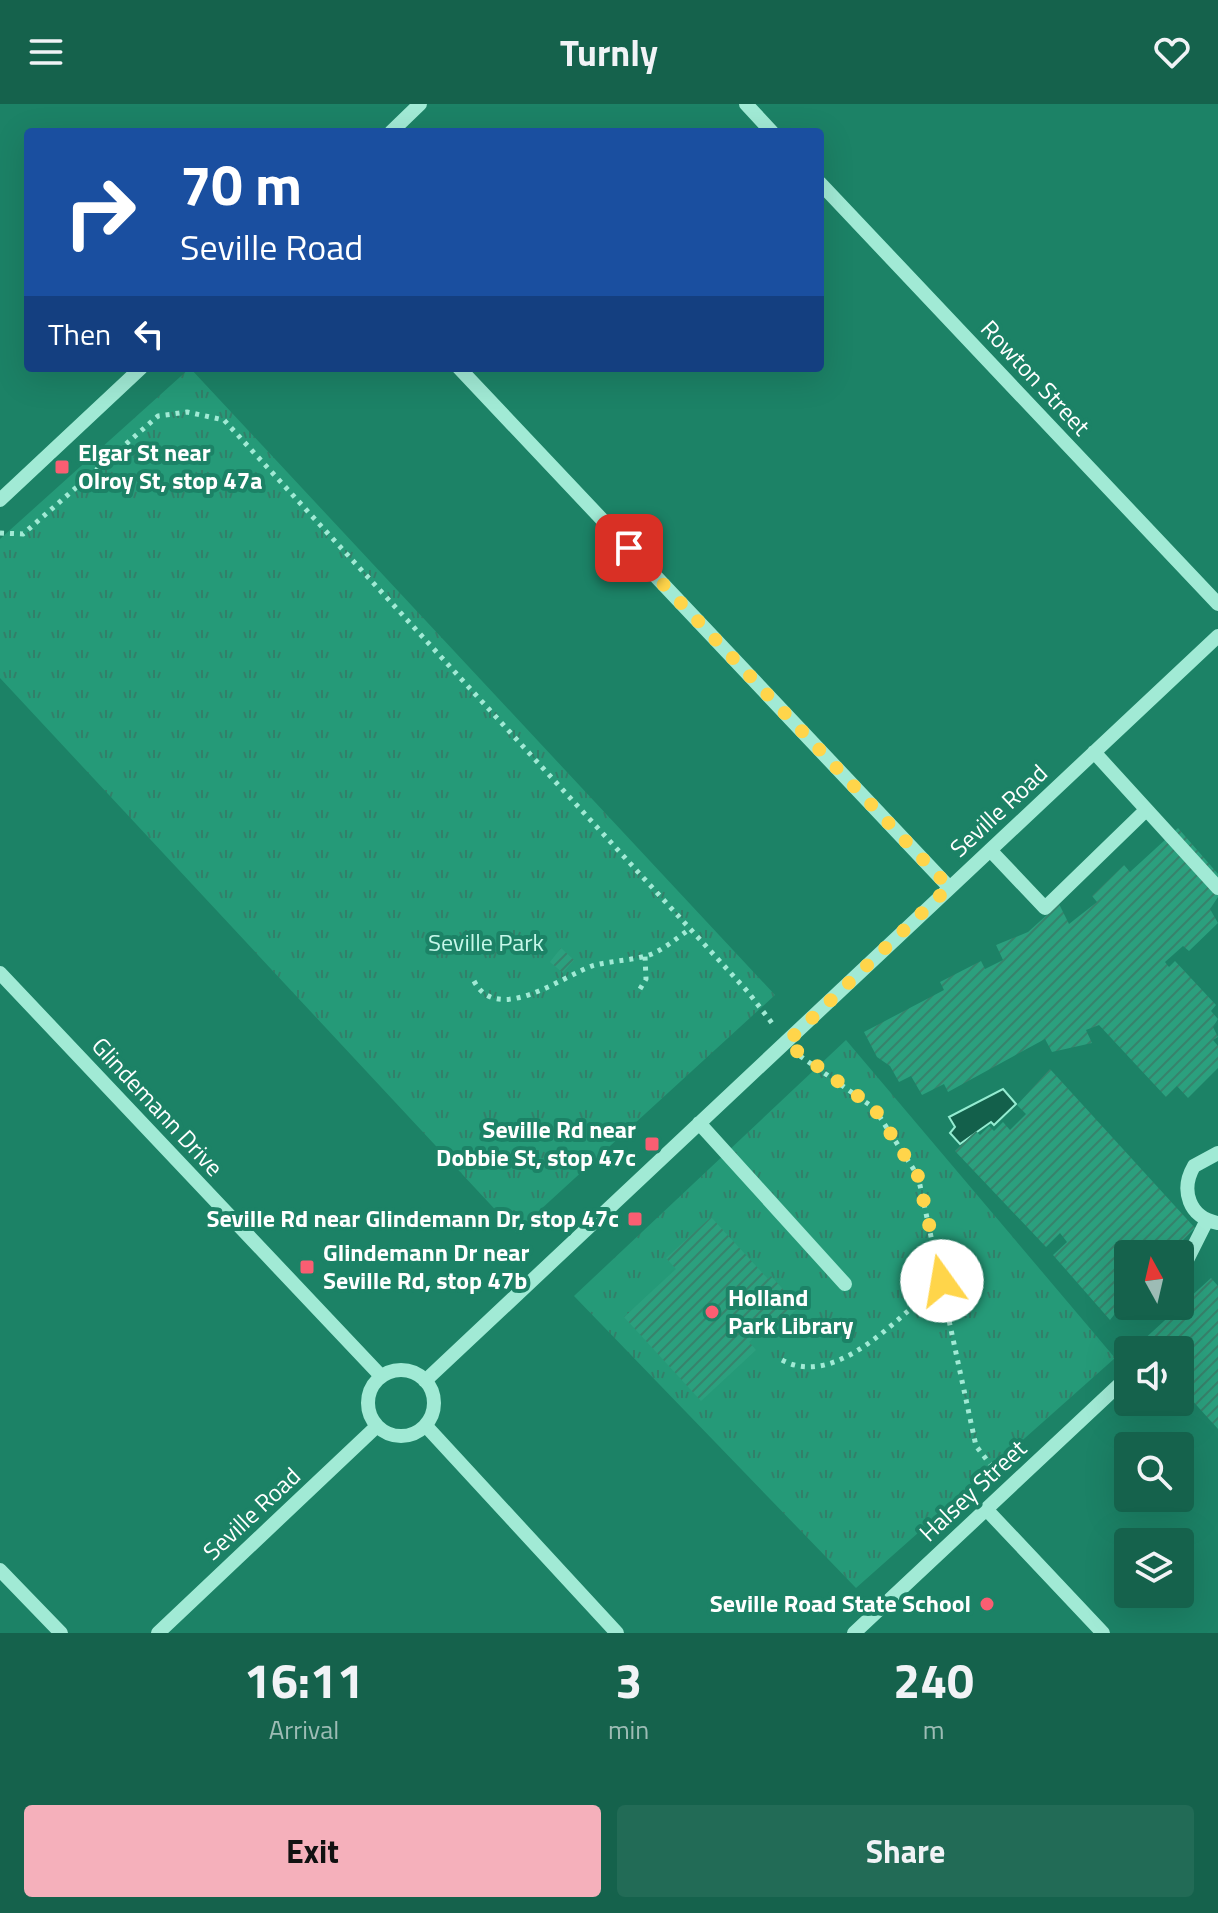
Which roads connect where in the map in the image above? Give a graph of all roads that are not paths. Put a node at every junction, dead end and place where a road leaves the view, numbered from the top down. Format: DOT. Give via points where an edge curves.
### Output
graph roads {
  1 [pos="420,104"];
  2 [pos="746,104"];
  3 [pos="395,128"];
  4 [pos="768,128"];
  5 [pos="824,187"];
  6 [pos="137,372"];
  7 [pos="463,372"];
  8 [pos="0,500"];
  9 [pos="1218,604"];
  10 [pos="1218,636"];
  11 [pos="1094,752"];
  12 [pos="1146,810"];
  13 [pos="990,850"];
  14 [pos="949,887"];
  15 [pos="1218,888"];
  16 [pos="0,973"];
  17 [pos="699,1123"];
  18 [pos="1218,1153"];
  19 [pos="1213,1222"];
  20 [pos="1194,1252"];
  21 [pos="845,1284"];
  22 [pos="381,1376"];
  23 [pos="425,1381"];
  24 [pos="1114,1389"];
  25 [pos="426,1426"];
  26 [pos="376,1427"];
  27 [pos="986,1509"];
  28 [pos="0,1570"];
  29 [pos="61,1633"];
  30 [pos="158,1633"];
  31 [pos="617,1633"];
  32 [pos="854,1633"];
  33 [pos="1103,1633"];
  1 -- 3 [label="street"];
  2 -- 4 [label="street"];
  5 -- 9 [label="street, Rowton Street"];
  6 -- 8 [label="street"];
  7 -- 14 [label="street"];
  10 -- 11 [label="street, Seville Road"];
  11 -- 12 [label="street"];
  11 -- 13 [label="street, Seville Road"];
  12 -- 13 [label="street" via="1045,908"];
  12 -- 15 [label="street"];
  13 -- 14 [label="street, Seville Road"];
  14 -- 17 [label="street, Seville Road"];
  16 -- 22 [label="street, Glindemann Drive"];
  17 -- 21 [label="street"];
  17 -- 23 [label="street, Seville Road"];
  18 -- 19 [label="street" via="1194,1166 1186,1187 1193,1208"];
  19 -- 20 [label="street"];
  22 -- 23 [label="street" via="409,1371"];
  22 -- 26 [label="street" via="367,1400"];
  23 -- 25 [label="street" via="434,1409"];
  24 -- 27 [label="street, Halsey Street"];
  25 -- 26 [label="street" via="406,1437"];
  25 -- 31 [label="street"];
  26 -- 30 [label="street, Seville Road"];
  27 -- 32 [label="street, Halsey Street"];
  27 -- 33 [label="street"];
  28 -- 29 [label="street"];
}
